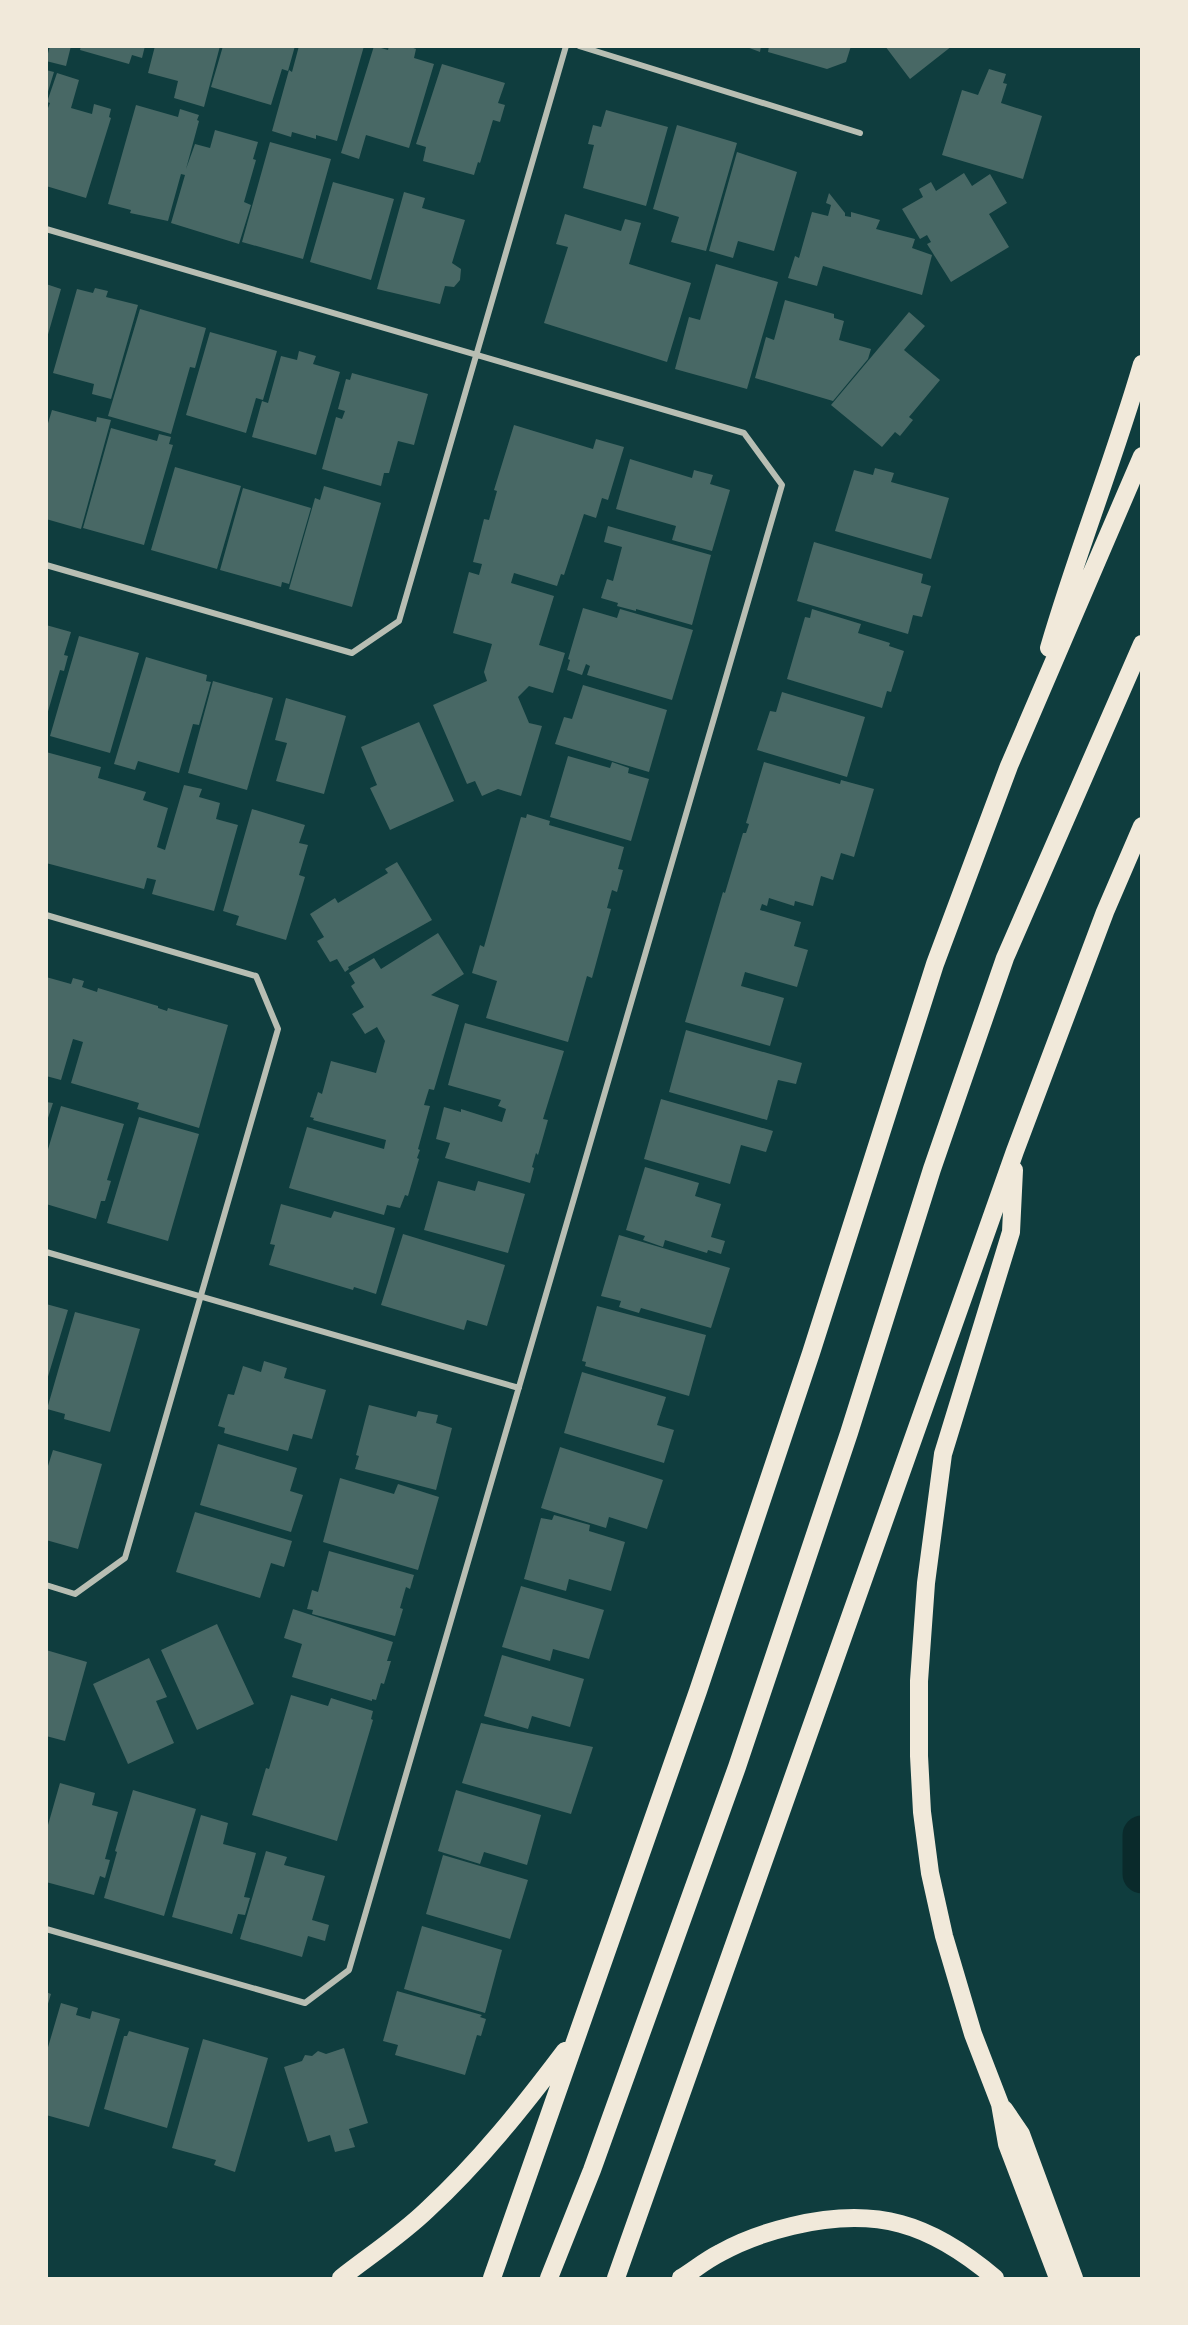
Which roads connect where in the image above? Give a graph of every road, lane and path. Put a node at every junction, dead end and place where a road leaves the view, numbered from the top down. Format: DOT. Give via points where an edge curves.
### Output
graph roads {
  1 [pos="566,46"];
  2 [pos="579,46"];
  3 [pos="860,133"];
  4 [pos="46,229"];
  5 [pos="476,355"];
  6 [pos="1142,364"];
  7 [pos="1142,456"];
  8 [pos="46,565"];
  9 [pos="1142,644"];
  10 [pos="1029,720"];
  11 [pos="1142,826"];
  12 [pos="46,915"];
  13 [pos="1015,1151"];
  14 [pos="46,1252"];
  15 [pos="202,1297"];
  16 [pos="519,1388"];
  17 [pos="46,1585"];
  18 [pos="46,1929"];
  19 [pos="575,2038"];
  20 [pos="1000,2104"];
  21 [pos="341,2278"];
  22 [pos="492,2278"];
  23 [pos="549,2278"];
  24 [pos="616,2278"];
  25 [pos="681,2278"];
  26 [pos="995,2278"];
  27 [pos="1058,2278"];
  28 [pos="1074,2278"];
  1 -- 5 [label="street"];
  2 -- 3 [label="street"];
  4 -- 5 [label="street"];
  5 -- 8 [label="street" via="399,621 352,653"];
  5 -- 16 [label="street" via="744,433 782,485"];
  6 -- 10 [label="highway" via="1066,588"];
  7 -- 10 [label="highway"];
  9 -- 23 [label="highway" via="1005,958 736,1767 592,2170"];
  10 -- 19 [label="highway" via="935,964 698,1691"];
  11 -- 13 [label="highway" via="1105,912"];
  12 -- 15 [label="street" via="256,976 278,1029"];
  13 -- 20 [label="highway" via="1011,1232 943,1454 926,1583 919,1681 922,1812 930,1873 973,2034"];
  13 -- 24 [label="highway"];
  14 -- 15 [label="street"];
  15 -- 16 [label="street"];
  15 -- 17 [label="street" via="125,1558 75,1594"];
  16 -- 18 [label="street" via="349,1970 305,2003"];
  19 -- 21 [label="highway" via="476,2162 426,2212"];
  19 -- 22 [label="highway"];
  20 -- 27 [label="highway" via="1007,2144"];
  20 -- 28 [label="highway" via="1021,2134"];
  25 -- 26 [label="highway" via="719,2253 761,2234 820,2220 867,2217 929,2234"];
}
